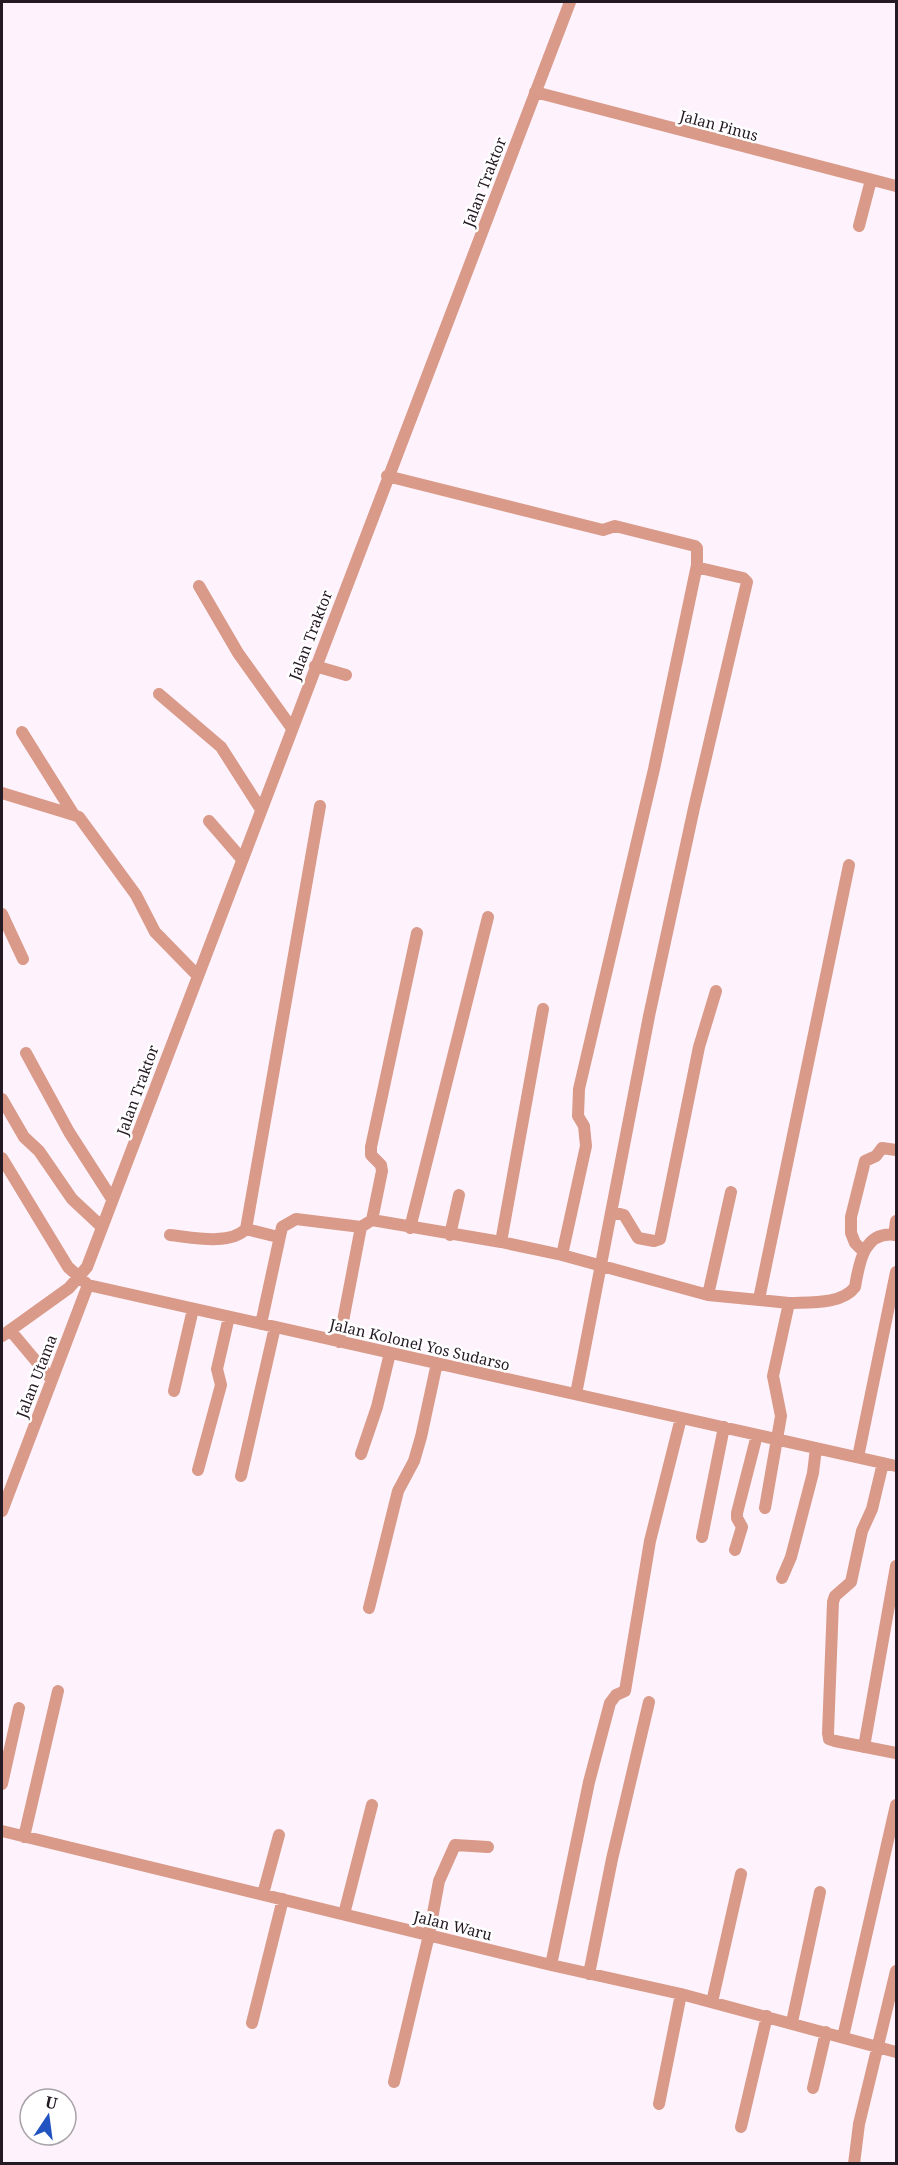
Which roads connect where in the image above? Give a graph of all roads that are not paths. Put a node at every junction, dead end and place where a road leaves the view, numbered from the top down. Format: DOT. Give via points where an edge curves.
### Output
graph roads {
  1 [pos="570,2"];
  2 [pos="535,92"];
  3 [pos="871,180"];
  4 [pos="897,186"];
  5 [pos="859,226"];
  6 [pos="387,476"];
  7 [pos="697,565"];
  8 [pos="199,586"];
  9 [pos="315,666"];
  10 [pos="346,675"];
  11 [pos="159,694"];
  12 [pos="291,727"];
  13 [pos="22,732"];
  14 [pos="2,794"];
  15 [pos="320,806"];
  16 [pos="260,808"];
  17 [pos="74,815"];
  18 [pos="209,821"];
  19 [pos="240,858"];
  20 [pos="849,864"];
  21 [pos="2,914"];
  22 [pos="488,917"];
  23 [pos="417,933"];
  24 [pos="23,959"];
  25 [pos="196,974"];
  26 [pos="716,992"];
  27 [pos="543,1009"];
  28 [pos="26,1053"];
  29 [pos="2,1099"];
  30 [pos="897,1150"];
  31 [pos="2,1158"];
  32 [pos="731,1192"];
  33 [pos="459,1195"];
  34 [pos="112,1199"];
  35 [pos="612,1212"];
  36 [pos="897,1221"];
  37 [pos="366,1223"];
  38 [pos="102,1227"];
  39 [pos="410,1228"];
  40 [pos="246,1229"];
  41 [pos="450,1234"];
  42 [pos="170,1235"];
  43 [pos="895,1235"];
  44 [pos="278,1237"];
  45 [pos="501,1242"];
  46 [pos="863,1251"];
  47 [pos="562,1255"];
  48 [pos="601,1265"];
  49 [pos="897,1272"];
  50 [pos="83,1282"];
  51 [pos="708,1295"];
  52 [pos="759,1299"];
  53 [pos="789,1303"];
  54 [pos="193,1309"];
  55 [pos="229,1317"];
  56 [pos="261,1324"];
  57 [pos="275,1328"];
  58 [pos="6,1333"];
  59 [pos="339,1342"];
  60 [pos="390,1353"];
  61 [pos="436,1363"];
  62 [pos="51,1379"];
  63 [pos="174,1391"];
  64 [pos="576,1394"];
  65 [pos="681,1418"];
  66 [pos="724,1427"];
  67 [pos="757,1435"];
  68 [pos="777,1439"];
  69 [pos="816,1448"];
  70 [pos="361,1454"];
  71 [pos="858,1457"];
  72 [pos="883,1463"];
  73 [pos="897,1466"];
  74 [pos="198,1470"];
  75 [pos="241,1476"];
  76 [pos="765,1508"];
  77 [pos="2,1511"];
  78 [pos="702,1537"];
  79 [pos="735,1550"];
  80 [pos="897,1566"];
  81 [pos="782,1578"];
  82 [pos="369,1608"];
  83 [pos="58,1691"];
  84 [pos="649,1702"];
  85 [pos="19,1708"];
  86 [pos="864,1747"];
  87 [pos="897,1753"];
  88 [pos="2,1784"];
  89 [pos="372,1805"];
  90 [pos="897,1805"];
  91 [pos="2,1832"];
  92 [pos="279,1835"];
  93 [pos="24,1837"];
  94 [pos="488,1847"];
  95 [pos="741,1874"];
  96 [pos="820,1892"];
  97 [pos="263,1894"];
  98 [pos="283,1899"];
  99 [pos="344,1914"];
  100 [pos="429,1935"];
  101 [pos="551,1965"];
  102 [pos="897,1971"];
  103 [pos="589,1974"];
  104 [pos="681,1994"];
  105 [pos="712,2002"];
  106 [pos="767,2016"];
  107 [pos="792,2022"];
  108 [pos="252,2023"];
  109 [pos="826,2032"];
  110 [pos="843,2037"];
  111 [pos="879,2048"];
  112 [pos="897,2052"];
  113 [pos="394,2082"];
  114 [pos="813,2088"];
  115 [pos="659,2104"];
  116 [pos="741,2127"];
  117 [pos="854,2163"];
  1 -- 2 [label="street, Jalan Traktor"];
  2 -- 3 [label="street, Jalan Pinus"];
  2 -- 6 [label="street, Jalan Traktor"];
  3 -- 4 [label="street, Jalan Pinus"];
  3 -- 5 [label="street"];
  6 -- 7 [label="street" via="603,530 615,526 695,546"];
  6 -- 9 [label="street, Jalan Traktor"];
  7 -- 35 [label="street" via="743,578 747,584 692,819"];
  7 -- 47 [label="street" via="579,1089 578,1116 584,1126 586,1146"];
  8 -- 12 [label="street" via="238,653"];
  9 -- 10 [label="street"];
  9 -- 12 [label="street, Jalan Traktor"];
  11 -- 16 [label="street" via="221,747"];
  12 -- 16 [label="street, Jalan Traktor"];
  13 -- 17 [label="street"];
  14 -- 17 [label="street"];
  15 -- 40 [label="street"];
  16 -- 19 [label="street, Jalan Traktor"];
  17 -- 25 [label="street" via="136,895 155,932"];
  18 -- 19 [label="street"];
  19 -- 25 [label="street, Jalan Traktor"];
  20 -- 52 [label="street"];
  21 -- 24 [label="street"];
  22 -- 39 [label="street"];
  23 -- 37 [label="street" via="371,1147 372,1157 382,1171"];
  25 -- 34 [label="street, Jalan Traktor"];
  26 -- 35 [label="street" via="699,1047 660,1239 638,1238 624,1215"];
  27 -- 45 [label="street"];
  28 -- 34 [label="street" via="69,1132"];
  29 -- 38 [label="street" via="24,1137 39,1151 72,1198"];
  30 -- 46 [label="street" via="882,1148 865,1161 851,1226 855,1243"];
  31 -- 50 [label="street" via="68,1267"];
  32 -- 51 [label="street"];
  33 -- 41 [label="street"];
  34 -- 38 [label="street, Jalan Traktor"];
  35 -- 48 [label="street"];
  36 -- 43 [label="street"];
  37 -- 39 [label="street"];
  37 -- 44 [label="street" via="296,1219 282,1227"];
  37 -- 59 [label="street"];
  38 -- 50 [label="street, Jalan Traktor"];
  39 -- 41 [label="street"];
  40 -- 42 [label="street" via="238,1236 221,1238"];
  40 -- 44 [label="street"];
  41 -- 45 [label="street"];
  43 -- 46 [label="street" via="876,1237"];
  44 -- 56 [label="street"];
  45 -- 47 [label="street"];
  46 -- 53 [label="street" via="851,1292 834,1299"];
  47 -- 48 [label="street"];
  48 -- 51 [label="street"];
  48 -- 64 [label="street"];
  49 -- 71 [label="street"];
  50 -- 54 [label="street, Jalan Kolonel Yos Sudarso"];
  50 -- 58 [label="street"];
  50 -- 62 [label="street, Jalan Utama"];
  51 -- 52 [label="street"];
  52 -- 53 [label="street"];
  53 -- 68 [label="street" via="773,1376 781,1412"];
  54 -- 55 [label="street, Jalan Kolonel Yos Sudarso"];
  54 -- 63 [label="street"];
  55 -- 56 [label="street, Jalan Kolonel Yos Sudarso"];
  55 -- 74 [label="street" via="217,1369 221,1385"];
  56 -- 57 [label="street, Jalan Kolonel Yos Sudarso"];
  57 -- 59 [label="street, Jalan Kolonel Yos Sudarso"];
  57 -- 75 [label="street"];
  58 -- 62 [label="street"];
  59 -- 60 [label="street, Jalan Kolonel Yos Sudarso"];
  60 -- 61 [label="street, Jalan Kolonel Yos Sudarso"];
  60 -- 70 [label="street"];
  61 -- 64 [label="street, Jalan Kolonel Yos Sudarso"];
  61 -- 82 [label="street" via="421,1437 398,1491"];
  62 -- 77 [label="street, Jalan Utama"];
  64 -- 65 [label="street, Jalan Kolonel Yos Sudarso"];
  65 -- 66 [label="street, Jalan Kolonel Yos Sudarso"];
  65 -- 101 [label="street" via="650,1541 625,1691 610,1703 589,1782"];
  66 -- 67 [label="street, Jalan Kolonel Yos Sudarso"];
  66 -- 78 [label="street"];
  67 -- 68 [label="street, Jalan Kolonel Yos Sudarso"];
  67 -- 79 [label="street" via="737,1513 742,1527"];
  68 -- 69 [label="street, Jalan Kolonel Yos Sudarso"];
  68 -- 76 [label="street"];
  69 -- 71 [label="street, Jalan Kolonel Yos Sudarso"];
  69 -- 81 [label="street" via="813,1473"];
  71 -- 72 [label="street, Jalan Kolonel Yos Sudarso"];
  72 -- 73 [label="street, Jalan Kolonel Yos Sudarso"];
  72 -- 86 [label="street" via="851,1582 833,1602 829,1738"];
  80 -- 86 [label="street"];
  83 -- 93 [label="street"];
  84 -- 103 [label="street"];
  85 -- 88 [label="street"];
  86 -- 87 [label="street"];
  89 -- 99 [label="street"];
  90 -- 110 [label="street"];
  91 -- 93 [label="street, Jalan Waru"];
  92 -- 97 [label="street"];
  93 -- 97 [label="street, Jalan Waru"];
  94 -- 100 [label="street" via="458,1844 453,1848 439,1881"];
  95 -- 105 [label="street"];
  96 -- 107 [label="street"];
  97 -- 98 [label="street, Jalan Waru"];
  98 -- 99 [label="street, Jalan Waru"];
  98 -- 108 [label="street"];
  99 -- 100 [label="street, Jalan Waru"];
  100 -- 101 [label="street, Jalan Waru"];
  100 -- 113 [label="street"];
  101 -- 103 [label="street, Jalan Waru"];
  102 -- 111 [label="street"];
  103 -- 104 [label="street, Jalan Waru"];
  104 -- 105 [label="street, Jalan Waru"];
  104 -- 115 [label="street"];
  105 -- 106 [label="street, Jalan Waru"];
  106 -- 107 [label="street, Jalan Waru"];
  106 -- 116 [label="street"];
  107 -- 109 [label="street, Jalan Waru"];
  109 -- 110 [label="street, Jalan Waru"];
  109 -- 114 [label="street"];
  110 -- 111 [label="street, Jalan Waru"];
  111 -- 112 [label="street, Jalan Waru"];
  111 -- 117 [label="street" via="859,2124"];
}
